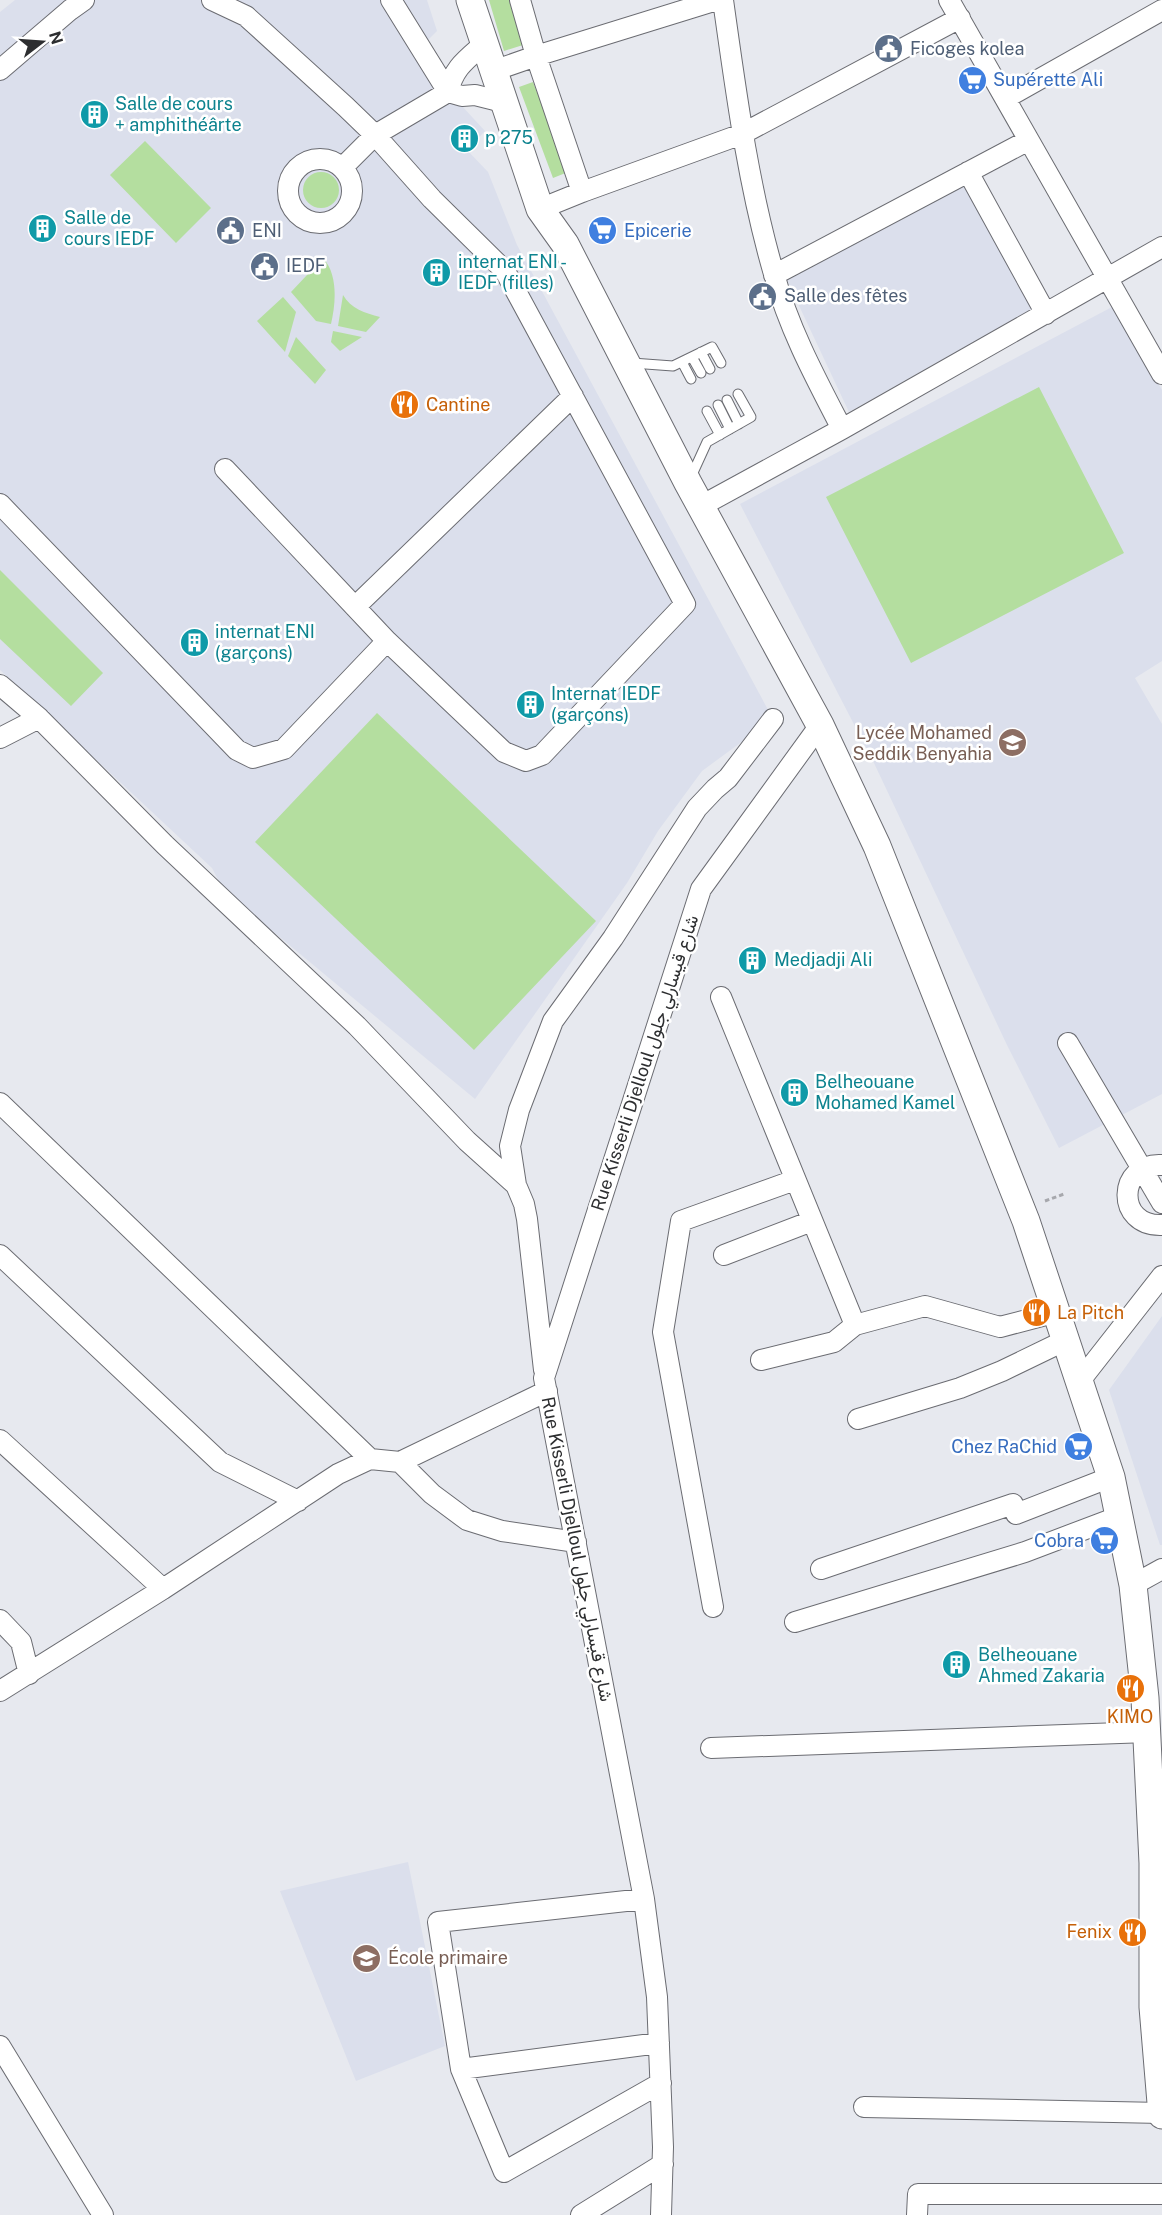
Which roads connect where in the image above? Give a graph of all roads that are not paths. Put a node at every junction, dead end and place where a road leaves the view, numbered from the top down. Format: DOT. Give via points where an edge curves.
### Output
graph roads {
  1 [pos="84,0"];
  2 [pos="212,0"];
  3 [pos="391,0"];
  4 [pos="470,0"];
  5 [pos="520,0"];
  6 [pos="717,0"];
  7 [pos="723,0"];
  8 [pos="949,0"];
  9 [pos="1162,10"];
  10 [pos="960,18"];
  11 [pos="485,43"];
  12 [pos="537,56"];
  13 [pos="0,70"];
  14 [pos="493,71"];
  15 [pos="448,92"];
  16 [pos="1006,98"];
  17 [pos="503,102"];
  18 [pos="742,134"];
  19 [pos="375,135"];
  20 [pos="1028,141"];
  21 [pos="342,168"];
  22 [pos="968,172"];
  23 [pos="582,192"];
  24 [pos="540,209"];
  25 [pos="1162,247"];
  26 [pos="774,275"];
  27 [pos="1107,278"];
  28 [pos="1046,314"];
  29 [pos="701,352"];
  30 [pos="692,357"];
  31 [pos="682,362"];
  32 [pos="627,363"];
  33 [pos="721,363"];
  34 [pos="1162,374"];
  35 [pos="691,379"];
  36 [pos="738,394"];
  37 [pos="573,396"];
  38 [pos="722,402"];
  39 [pos="707,411"];
  40 [pos="734,426"];
  41 [pos="842,429"];
  42 [pos="720,435"];
  43 [pos="225,469"];
  44 [pos="695,494"];
  45 [pos="0,504"];
  46 [pos="355,607"];
  47 [pos="387,641"];
  48 [pos="0,685"];
  49 [pos="39,718"];
  50 [pos="773,719"];
  51 [pos="820,725"];
  52 [pos="0,738"];
  53 [pos="721,997"];
  54 [pos="1068,1043"];
  55 [pos="0,1102"];
  56 [pos="1162,1165"];
  57 [pos="1142,1169"];
  58 [pos="795,1180"];
  59 [pos="516,1185"];
  60 [pos="1162,1203"];
  61 [pos="812,1221"];
  62 [pos="1162,1225"];
  63 [pos="0,1255"];
  64 [pos="724,1255"];
  65 [pos="1162,1276"];
  66 [pos="1057,1312"];
  67 [pos="855,1325"];
  68 [pos="1066,1340"];
  69 [pos="761,1360"];
  70 [pos="1079,1382"];
  71 [pos="546,1385"];
  72 [pos="858,1419"];
  73 [pos="0,1440"];
  74 [pos="369,1459"];
  75 [pos="400,1462"];
  76 [pos="1111,1478"];
  77 [pos="298,1501"];
  78 [pos="1120,1516"];
  79 [pos="576,1542"];
  80 [pos="821,1569"];
  81 [pos="1162,1569"];
  82 [pos="1133,1586"];
  83 [pos="162,1589"];
  84 [pos="713,1607"];
  85 [pos="0,1620"];
  86 [pos="795,1622"];
  87 [pos="28,1674"];
  88 [pos="0,1691"];
  89 [pos="1148,1732"];
  90 [pos="711,1748"];
  91 [pos="644,1899"];
  92 [pos="659,2043"];
  93 [pos="0,2046"];
  94 [pos="1160,2068"];
  95 [pos="461,2069"];
  96 [pos="661,2083"];
  97 [pos="864,2107"];
  98 [pos="1162,2114"];
  99 [pos="663,2164"];
  100 [pos="1162,2194"];
  101 [pos="103,2215"];
  102 [pos="581,2215"];
  103 [pos="661,2215"];
  104 [pos="917,2215"];
  1 -- 13 [label="street"];
  2 -- 19 [label="street" via="246,16"];
  3 -- 15 [label="street"];
  4 -- 11 [label="main road"];
  5 -- 12 [label="street"];
  6 -- 12 [label="street"];
  7 -- 18 [label="street"];
  8 -- 10 [label="street"];
  9 -- 16 [label="street"];
  10 -- 16 [label="street"];
  10 -- 18 [label="street"];
  11 -- 14 [label="main road"];
  11 -- 15 [label="street" via="459,66"];
  12 -- 14 [label="street"];
  12 -- 23 [label="street"];
  14 -- 17 [label="main road"];
  15 -- 17 [label="street"];
  15 -- 19 [label="street"];
  16 -- 20 [label="street"];
  17 -- 24 [label="main road"];
  18 -- 23 [label="street"];
  18 -- 26 [label="street"];
  19 -- 21 [label="street"];
  19 -- 37 [label="street" via="432,199 505,271"];
  20 -- 22 [label="street"];
  20 -- 27 [label="street"];
  22 -- 26 [label="street"];
  22 -- 28 [label="street"];
  23 -- 24 [label="street"];
  24 -- 32 [label="main road" via="565,244"];
  25 -- 27 [label="street"];
  26 -- 41 [label="street" via="801,351"];
  27 -- 28 [label="street"];
  27 -- 34 [label="street"];
  28 -- 41 [label="street"];
  29 -- 30 [label="lane"];
  29 -- 30 [label="lane" via="705,371"];
  29 -- 33 [label="lane" via="712,347"];
  30 -- 31 [label="lane"];
  31 -- 32 [label="lane" via="673,366"];
  31 -- 35 [label="lane"];
  32 -- 44 [label="main road"];
  36 -- 40 [label="lane" via="751,417"];
  37 -- 46 [label="street"];
  37 -- 47 [label="street" via="685,604 543,755 526,761 504,753"];
  38 -- 40 [label="lane"];
  39 -- 42 [label="lane"];
  40 -- 42 [label="lane"];
  41 -- 44 [label="street"];
  42 -- 44 [label="lane" via="707,442"];
  43 -- 46 [label="street"];
  44 -- 51 [label="main road"];
  45 -- 47 [label="street" via="237,750 253,758 284,748"];
  46 -- 47 [label="street"];
  48 -- 49 [label="street"];
  49 -- 52 [label="street"];
  49 -- 59 [label="street"];
  50 -- 59 [label="street" via="728,778 697,808 613,938 553,1021 519,1110 510,1146"];
  51 -- 66 [label="main road" via="925,963 1026,1221"];
  51 -- 71 [label="street, Rue Kisserli Djelloul شارع قيسارلي جلول" via="701,889"];
  53 -- 58 [label="street"];
  54 -- 57 [label="street"];
  55 -- 74 [label="street"];
  56 -- 57 [label="street"];
  57 -- 60 [label="street"];
  57 -- 62 [label="street" via="1128,1186 1129,1204 1143,1221"];
  58 -- 61 [label="street"];
  58 -- 84 [label="street" via="681,1221 663,1332"];
  59 -- 71 [label="street" via="527,1219"];
  61 -- 64 [label="street"];
  61 -- 67 [label="street"];
  63 -- 77 [label="street" via="220,1462"];
  65 -- 70 [label="street"];
  66 -- 67 [label="street" via="1000,1327 925,1306"];
  66 -- 68 [label="main road"];
  67 -- 69 [label="street" via="834,1342"];
  68 -- 70 [label="main road"];
  68 -- 72 [label="street" via="960,1388"];
  70 -- 76 [label="main road"];
  71 -- 75 [label="street"];
  71 -- 79 [label="street, Rue Kisserli Djelloul شارع قيسارلي جلول"];
  73 -- 83 [label="street"];
  74 -- 75 [label="street"];
  74 -- 77 [label="street"];
  75 -- 79 [label="street" via="432,1494 467,1520 502,1531"];
  76 -- 78 [label="main road"];
  76 -- 80 [label="street" via="1016,1514 1013,1504"];
  77 -- 83 [label="street"];
  78 -- 82 [label="main road"];
  78 -- 86 [label="street" via="1025,1552"];
  79 -- 91 [label="street, Rue Kisserli Djelloul شارع قيسارلي جلول"];
  81 -- 82 [label="street"];
  82 -- 89 [label="main road"];
  83 -- 87 [label="street"];
  85 -- 87 [label="street" via="21,1642"];
  87 -- 88 [label="street"];
  89 -- 90 [label="street"];
  89 -- 94 [label="main road" via="1153,2007"];
  91 -- 92 [label="street, Rue Kisserli Djelloul شارع قيسارلي جلول"];
  91 -- 95 [label="street" via="438,1922"];
  92 -- 95 [label="street"];
  92 -- 96 [label="street, Rue Kisserli Djelloul شارع قيسارلي جلول"];
  93 -- 101 [label="street"];
  94 -- 98 [label="main road"];
  95 -- 96 [label="street" via="504,2172"];
  96 -- 99 [label="street, Rue Kisserli Djelloul شارع قيسارلي جلول"];
  97 -- 98 [label="street"];
  99 -- 102 [label="street"];
  99 -- 103 [label="street, Rue Kisserli Djelloul شارع قيسارلي جلول"];
  100 -- 104 [label="street" via="918,2194"];
}
